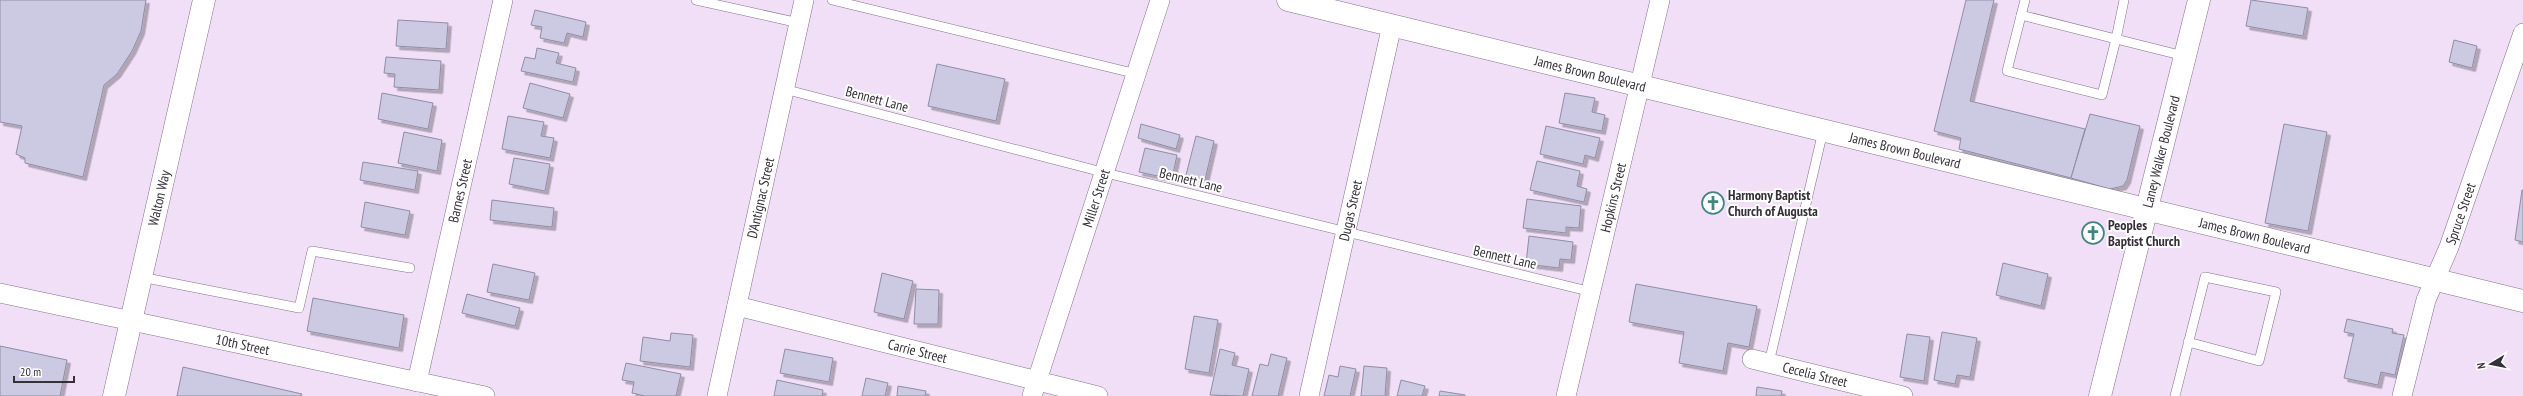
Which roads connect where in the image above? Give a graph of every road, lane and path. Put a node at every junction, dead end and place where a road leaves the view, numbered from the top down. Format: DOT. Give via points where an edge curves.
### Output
graph roads {
  1 [pos="204,0"];
  2 [pos="503,0"];
  3 [pos="696,0"];
  4 [pos="804,0"];
  5 [pos="832,0"];
  6 [pos="1160,0"];
  7 [pos="1288,0"];
  8 [pos="1660,0"];
  9 [pos="2025,0"];
  10 [pos="2124,0"];
  11 [pos="2199,0"];
  12 [pos="2021,15"];
  13 [pos="799,23"];
  14 [pos="1392,25"];
  15 [pos="2523,33"];
  16 [pos="2116,39"];
  17 [pos="2184,56"];
  18 [pos="1137,74"];
  19 [pos="1639,86"];
  20 [pos="784,89"];
  21 [pos="1824,130"];
  22 [pos="1106,173"];
  23 [pos="2145,209"];
  24 [pos="1345,233"];
  25 [pos="410,268"];
  26 [pos="141,277"];
  27 [pos="2435,280"];
  28 [pos="1592,292"];
  29 [pos="0,293"];
  30 [pos="2523,301"];
  31 [pos="737,306"];
  32 [pos="131,322"];
  33 [pos="2188,342"];
  34 [pos="1760,361"];
  35 [pos="417,382"];
  36 [pos="1034,388"];
  37 [pos="114,396"];
  38 [pos="485,396"];
  39 [pos="717,396"];
  40 [pos="1098,396"];
  41 [pos="1309,396"];
  42 [pos="1566,396"];
  43 [pos="1903,396"];
  44 [pos="2100,396"];
  45 [pos="2174,396"];
  46 [pos="2402,396"];
  1 -- 26 [label="street, Walton Way"];
  2 -- 35 [label="street, Barnes Street"];
  3 -- 13 [label="lane"];
  4 -- 13 [label="street, D'Antignac Street"];
  5 -- 18 [label="lane"];
  6 -- 18 [label="street, Miller Street"];
  7 -- 14 [label="street, James Brown Boulevard"];
  8 -- 19 [label="street, Hopkins Street"];
  9 -- 12 [label="lane"];
  10 -- 16 [label="lane"];
  11 -- 17 [label="street, Laney Walker Boulevard"];
  12 -- 16 [label="lane"];
  12 -- 16 [label="lane" via="2007,71 2094,93 2102,95"];
  13 -- 20 [label="street, D'Antignac Street"];
  14 -- 19 [label="street, James Brown Boulevard"];
  14 -- 24 [label="street, Dugas Street"];
  15 -- 27 [label="street, Spruce Street" via="2449,248"];
  16 -- 17 [label="lane"];
  17 -- 23 [label="street, Laney Walker Boulevard"];
  18 -- 22 [label="street, Miller Street"];
  19 -- 21 [label="street, James Brown Boulevard"];
  19 -- 28 [label="street, Hopkins Street"];
  20 -- 22 [label="lane, Bennett Lane"];
  20 -- 31 [label="street, D'Antignac Street"];
  21 -- 23 [label="street, James Brown Boulevard"];
  21 -- 34 [label="lane"];
  22 -- 24 [label="lane, Bennett Lane"];
  22 -- 36 [label="street, Miller Street"];
  23 -- 27 [label="street, James Brown Boulevard"];
  23 -- 44 [label="street, Laney Walker Boulevard"];
  24 -- 28 [label="lane, Bennett Lane"];
  24 -- 41 [label="street, Dugas Street"];
  25 -- 26 [label="lane" via="312,251 299,308"];
  26 -- 32 [label="street, Walton Way"];
  27 -- 30 [label="street, James Brown Boulevard"];
  27 -- 46 [label="street, Spruce Street" via="2426,300"];
  28 -- 42 [label="street, Hopkins Street"];
  29 -- 32 [label="street, 10th Street"];
  31 -- 36 [label="street, Carrie Street"];
  31 -- 39 [label="street, D'Antignac Street"];
  32 -- 35 [label="street, 10th Street"];
  32 -- 37 [label="street, Walton Way"];
  33 -- 33 [label="lane" via="2205,277 2276,292 2259,361"];
  33 -- 45 [label="lane"];
  34 -- 43 [label="street, Cecelia Street"];
  35 -- 38 [label="street, 10th Street"];
  36 -- 40 [label="street, Carrie Street"];
}
